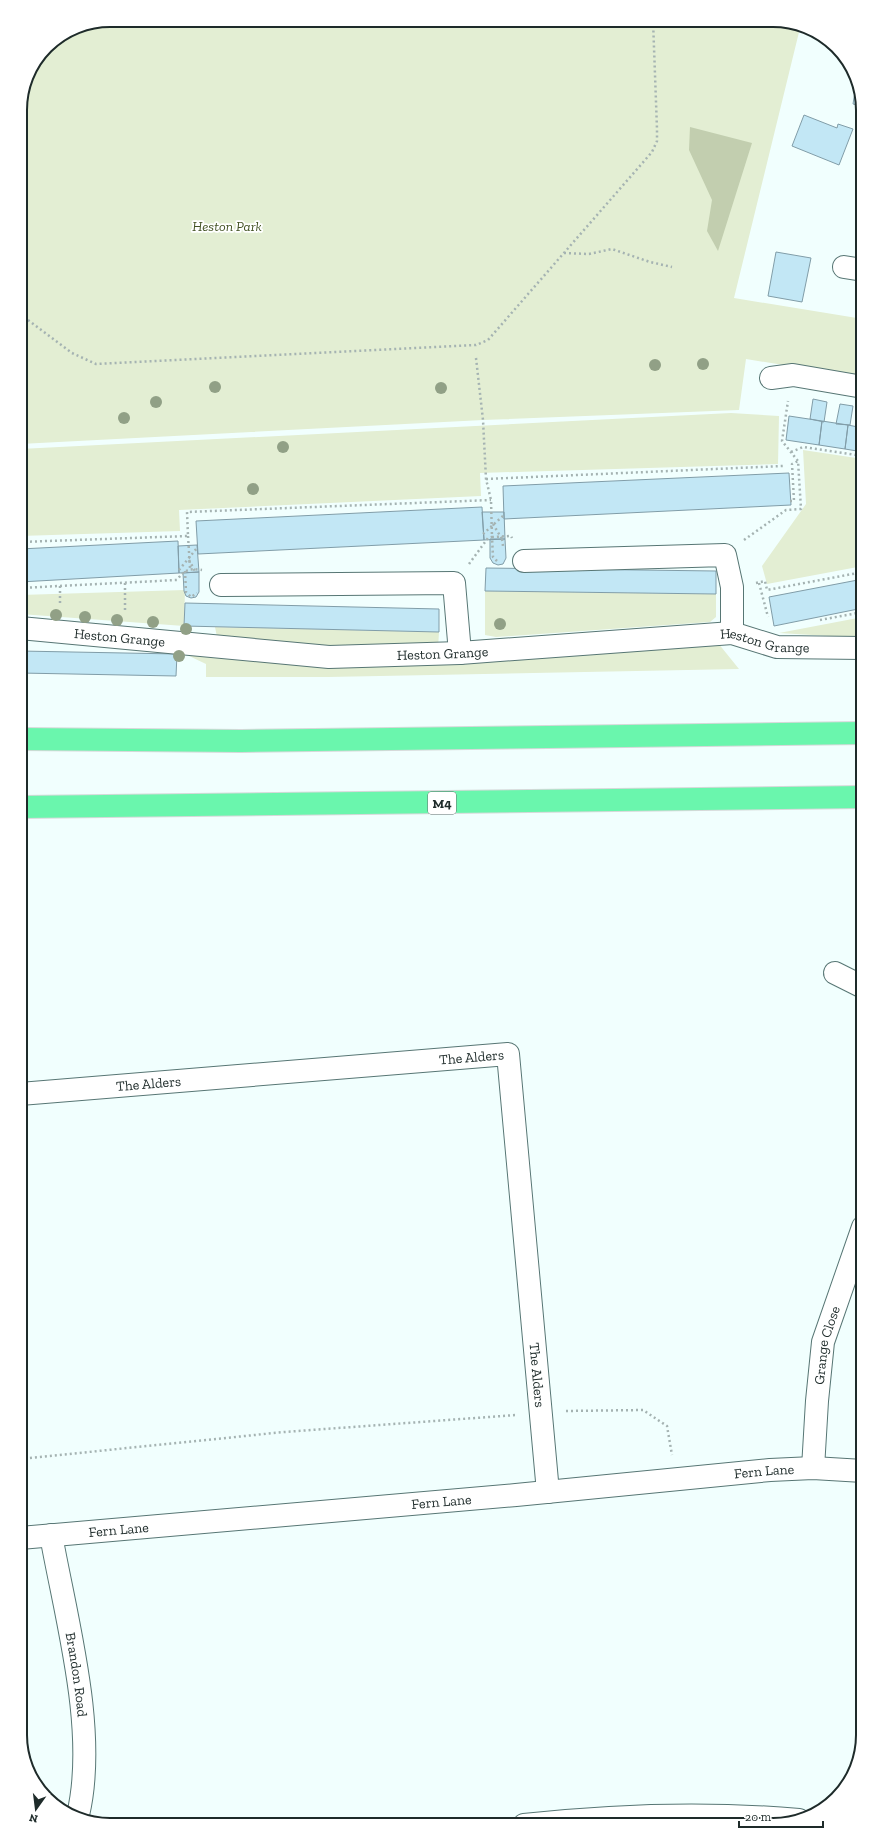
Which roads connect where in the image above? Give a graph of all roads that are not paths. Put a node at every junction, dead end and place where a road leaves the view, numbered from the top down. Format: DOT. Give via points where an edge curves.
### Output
graph roads {
  1 [pos="782,376"];
  2 [pos="856,385"];
  3 [pos="524,561"];
  4 [pos="222,585"];
  5 [pos="27,629"];
  6 [pos="732,633"];
  7 [pos="856,648"];
  8 [pos="460,653"];
  9 [pos="856,733"];
  10 [pos="27,739"];
  11 [pos="856,797"];
  12 [pos="27,807"];
  13 [pos="835,973"];
  14 [pos="856,984"];
  15 [pos="27,1093"];
  16 [pos="856,1248"];
  17 [pos="813,1468"];
  18 [pos="856,1471"];
  19 [pos="548,1492"];
  20 [pos="51,1535"];
  21 [pos="27,1537"];
  22 [pos="78,1812"];
  23 [pos="614,1818"];
  24 [pos="776,1818"];
  1 -- 2 [label="street"];
  3 -- 6 [label="street" via="725,555 732,587"];
  4 -- 8 [label="street" via="454,583"];
  5 -- 8 [label="street, Heston Grange" via="329,657"];
  6 -- 7 [label="street, Heston Grange" via="777,647"];
  6 -- 8 [label="street, Heston Grange"];
  9 -- 10 [label="highway" via="241,741"];
  11 -- 12 [label="highway, M4"];
  13 -- 14 [label="street"];
  15 -- 19 [label="street, The Alders" via="508,1054"];
  16 -- 17 [label="street, Grange Close" via="824,1342"];
  17 -- 18 [label="street, Fern Lane"];
  17 -- 19 [label="street, Fern Lane" via="676,1478"];
  19 -- 20 [label="street, Fern Lane"];
  20 -- 21 [label="street, Fern Lane"];
  20 -- 22 [label="street, Brandon Road" via="83,1713 83,1776"];
  23 -- 24 [label="street"];
}
